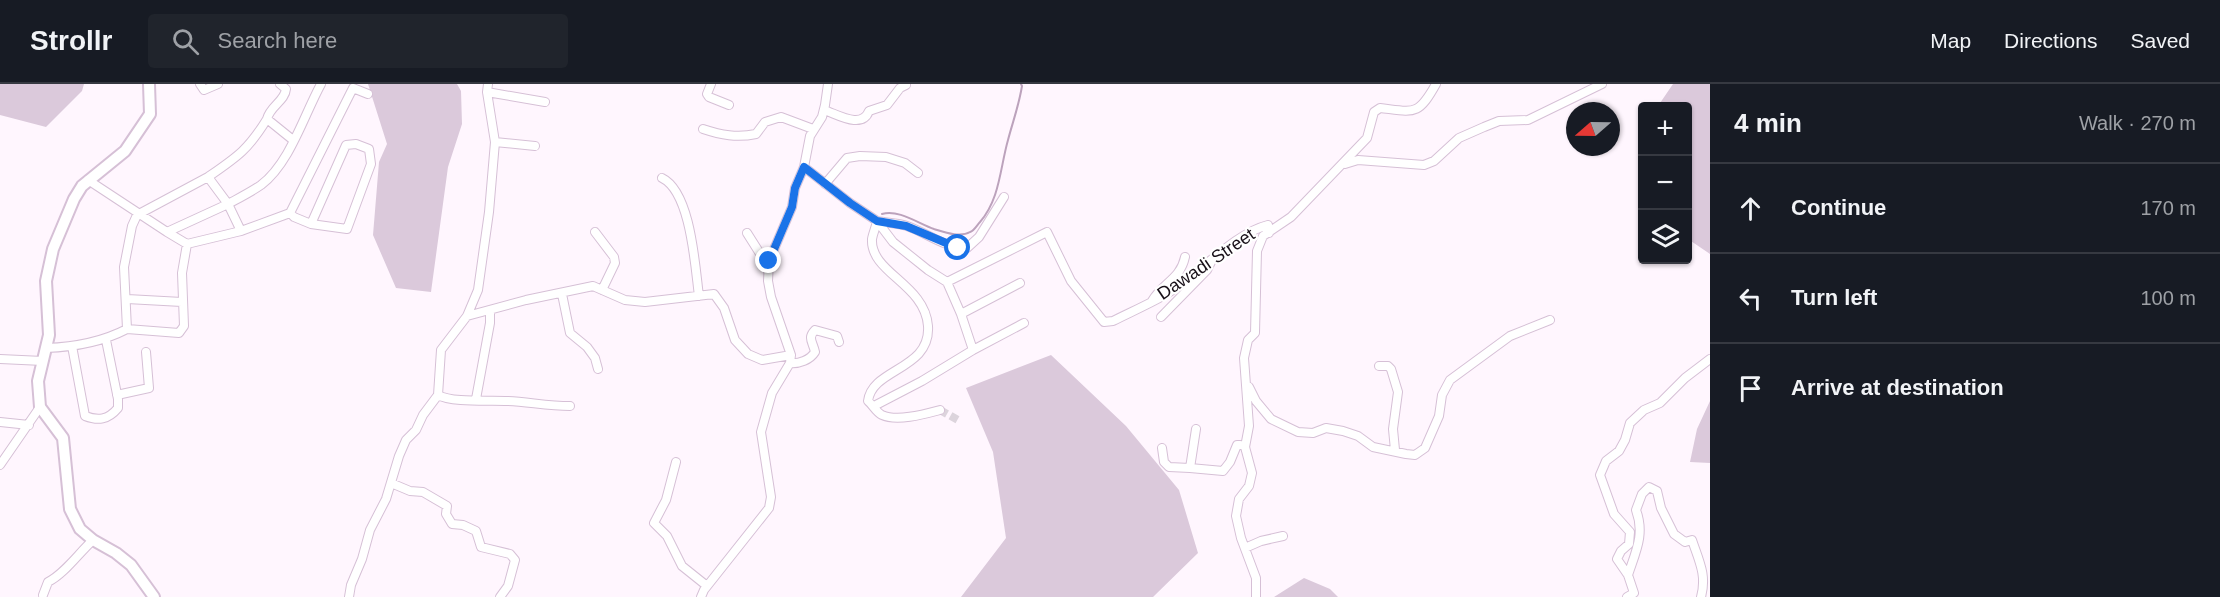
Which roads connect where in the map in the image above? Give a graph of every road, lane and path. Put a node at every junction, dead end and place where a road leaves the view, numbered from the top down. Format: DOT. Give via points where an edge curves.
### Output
graph roads {
  1 [pos="149,84"];
  2 [pos="200,84"];
  3 [pos="218,84"];
  4 [pos="280,84"];
  5 [pos="321,84"];
  6 [pos="345,84"];
  7 [pos="711,84"];
  8 [pos="828,84"];
  9 [pos="1436,84"];
  10 [pos="1602,84"];
  11 [pos="906,85"];
  12 [pos="353,88"];
  13 [pos="488,88"];
  14 [pos="368,94"];
  15 [pos="545,102"];
  16 [pos="729,105"];
  17 [pos="824,110"];
  18 [pos="267,119"];
  19 [pos="703,129"];
  20 [pos="813,129"];
  21 [pos="293,140"];
  22 [pos="495,142"];
  23 [pos="535,146"];
  24 [pos="1343,164"];
  25 [pos="804,167"];
  26 [pos="918,173"];
  27 [pos="208,177"];
  28 [pos="662,178"];
  29 [pos="88,180"];
  30 [pos="825,184"];
  31 [pos="1004,198"];
  32 [pos="228,204"];
  33 [pos="290,213"];
  34 [pos="137,214"];
  35 [pos="877,221"];
  36 [pos="311,224"];
  37 [pos="241,231"];
  38 [pos="167,232"];
  39 [pos="595,232"];
  40 [pos="747,233"];
  41 [pos="1269,233"];
  42 [pos="187,244"];
  43 [pos="1185,257"];
  44 [pos="1213,258"];
  45 [pos="769,261"];
  46 [pos="947,282"];
  47 [pos="1020,283"];
  48 [pos="602,290"];
  49 [pos="562,294"];
  50 [pos="699,296"];
  51 [pos="127,299"];
  52 [pos="1152,301"];
  53 [pos="182,302"];
  54 [pos="490,311"];
  55 [pos="962,314"];
  56 [pos="467,316"];
  57 [pos="1161,317"];
  58 [pos="1550,320"];
  59 [pos="1024,323"];
  60 [pos="127,329"];
  61 [pos="106,340"];
  62 [pos="839,342"];
  63 [pos="72,346"];
  64 [pos="46,348"];
  65 [pos="973,350"];
  66 [pos="146,352"];
  67 [pos="0,359"];
  68 [pos="790,359"];
  69 [pos="1710,359"];
  70 [pos="43,361"];
  71 [pos="1379,366"];
  72 [pos="598,369"];
  73 [pos="1244,378"];
  74 [pos="117,395"];
  75 [pos="438,395"];
  76 [pos="476,399"];
  77 [pos="570,406"];
  78 [pos="874,406"];
  79 [pos="40,407"];
  80 [pos="940,410"];
  81 [pos="0,422"];
  82 [pos="28,425"];
  83 [pos="1196,429"];
  84 [pos="1240,445"];
  85 [pos="1162,448"];
  86 [pos="1395,450"];
  87 [pos="676,462"];
  88 [pos="0,465"];
  89 [pos="1190,468"];
  90 [pos="391,483"];
  91 [pos="1283,536"];
  92 [pos="93,540"];
  93 [pos="1245,548"];
  94 [pos="1628,575"];
  95 [pos="707,586"];
  96 [pos="43,595"];
  97 [pos="154,597"];
  98 [pos="349,597"];
  99 [pos="500,597"];
  100 [pos="701,597"];
  101 [pos="1257,597"];
  102 [pos="1627,597"];
  103 [pos="1701,597"];
  1 -- 29 [label="main road" via="150,114 125,151"];
  2 -- 3 [label="street" via="204,90"];
  4 -- 18 [label="street" via="286,89 285,96"];
  5 -- 21 [label="street"];
  6 -- 12 [label="street"];
  7 -- 16 [label="street" via="709,97"];
  8 -- 17 [label="street"];
  9 -- 24 [label="street" via="1417,110 1380,108 1374,112 1367,138"];
  10 -- 24 [label="street" via="1528,120 1499,121 1459,138 1424,165 1358,160"];
  11 -- 17 [label="street" via="887,105 869,111 861,120 841,118"];
  12 -- 14 [label="street"];
  12 -- 33 [label="street"];
  13 -- 15 [label="street"];
  13 -- 22 [label="street"];
  17 -- 20 [label="street"];
  18 -- 21 [label="street"];
  18 -- 27 [label="street" via="243,153"];
  19 -- 20 [label="street" via="746,136 756,134 765,122 781,117"];
  20 -- 25 [label="street"];
  21 -- 32 [label="street" via="262,184"];
  22 -- 23 [label="street"];
  22 -- 56 [label="street" via="483,266"];
  24 -- 41 [label="street" via="1291,217"];
  25 -- 30 [label="street"];
  25 -- 45 [label="street"];
  26 -- 30 [label="street" via="905,163 873,154 848,158"];
  27 -- 32 [label="street"];
  27 -- 34 [label="street"];
  28 -- 50 [label="street" via="682,201 690,228"];
  29 -- 34 [label="street"];
  29 -- 64 [label="main road" via="74,199 50,262 46,281"];
  30 -- 35 [label="street"];
  31 -- 35 [label="street" via="979,237 967,248 958,248 906,226"];
  32 -- 37 [label="street"];
  32 -- 38 [label="street"];
  33 -- 36 [label="street"];
  33 -- 37 [label="street"];
  34 -- 38 [label="street"];
  34 -- 51 [label="street" via="124,267"];
  35 -- 46 [label="street" via="893,242"];
  35 -- 78 [label="street" via="873,251 916,296 924,308 928,327 920,352 869,392 868,401"];
  36 -- 36 [label="street" via="346,145 369,148 371,164 347,229"];
  37 -- 42 [label="street"];
  38 -- 42 [label="street"];
  39 -- 48 [label="street" via="615,263"];
  40 -- 45 [label="street"];
  41 -- 44 [label="street, Dawadi Street" via="1268,225 1258,228"];
  41 -- 73 [label="street" via="1263,236 1257,251 1257,316 1255,333 1248,340 1244,358"];
  42 -- 53 [label="street"];
  43 -- 52 [label="street" via="1176,277 1158,290"];
  44 -- 52 [label="street, Dawadi Street"];
  44 -- 57 [label="street" via="1207,270"];
  45 -- 68 [label="street" via="771,297"];
  46 -- 52 [label="street, Dawadi Street" via="1047,232 1071,281 1104,322"];
  46 -- 55 [label="street"];
  47 -- 55 [label="street"];
  48 -- 49 [label="street" via="593,286"];
  48 -- 50 [label="street" via="626,300 645,302"];
  49 -- 54 [label="street"];
  49 -- 72 [label="street" via="570,333 587,347"];
  50 -- 68 [label="street" via="714,294 724,308 735,340 748,354 762,360"];
  51 -- 53 [label="street"];
  51 -- 60 [label="street"];
  53 -- 60 [label="street" via="184,326 179,333"];
  54 -- 56 [label="street"];
  54 -- 76 [label="street"];
  55 -- 65 [label="street"];
  56 -- 75 [label="street" via="441,350"];
  58 -- 86 [label="street" via="1510,336 1450,380 1425,448 1415,455"];
  59 -- 65 [label="street"];
  60 -- 61 [label="street"];
  61 -- 63 [label="street"];
  61 -- 74 [label="street"];
  62 -- 68 [label="street" via="833,334 815,330 810,340 815,352 812,357 796,364"];
  63 -- 64 [label="street"];
  63 -- 74 [label="street" via="85,416 99,420 114,413 118,408"];
  64 -- 70 [label="main road"];
  65 -- 78 [label="street"];
  66 -- 74 [label="street" via="149,388"];
  67 -- 70 [label="street"];
  68 -- 95 [label="street" via="772,393 761,432 771,497 769,508"];
  69 -- 94 [label="street" via="1660,404 1644,410 1630,423 1619,451 1601,469 1614,514 1630,532 1629,544 1617,559"];
  70 -- 79 [label="main road" via="38,381"];
  71 -- 86 [label="street" via="1391,369 1398,392"];
  73 -- 86 [label="street" via="1271,419 1298,432 1313,433 1326,428 1343,431 1373,447"];
  73 -- 93 [label="street" via="1249,426 1245,447 1252,473 1249,486 1239,499 1236,524"];
  75 -- 76 [label="street"];
  75 -- 90 [label="street" via="406,440"];
  76 -- 77 [label="street"];
  78 -- 80 [label="street" via="890,417 912,417"];
  79 -- 82 [label="street"];
  79 -- 92 [label="main road" via="63,438 70,509 80,529"];
  81 -- 82 [label="street"];
  82 -- 88 [label="street"];
  83 -- 89 [label="street"];
  84 -- 89 [label="street" via="1222,471"];
  85 -- 89 [label="street" via="1169,467"];
  87 -- 95 [label="street" via="666,500 654,523 667,536 682,566"];
  90 -- 98 [label="street" via="370,530"];
  90 -- 99 [label="street" via="423,492 447,506 446,514 452,524 476,531 481,547 516,560"];
  91 -- 93 [label="street"];
  92 -- 96 [label="street" via="59,576 48,582"];
  92 -- 97 [label="main road" via="131,565"];
  93 -- 101 [label="street" via="1256,578"];
  94 -- 102 [label="street" via="1634,593"];
  94 -- 103 [label="street" via="1641,536 1636,510 1649,487 1657,491 1674,534 1685,542 1692,540 1705,583"];
  95 -- 100 [label="street"];
}
